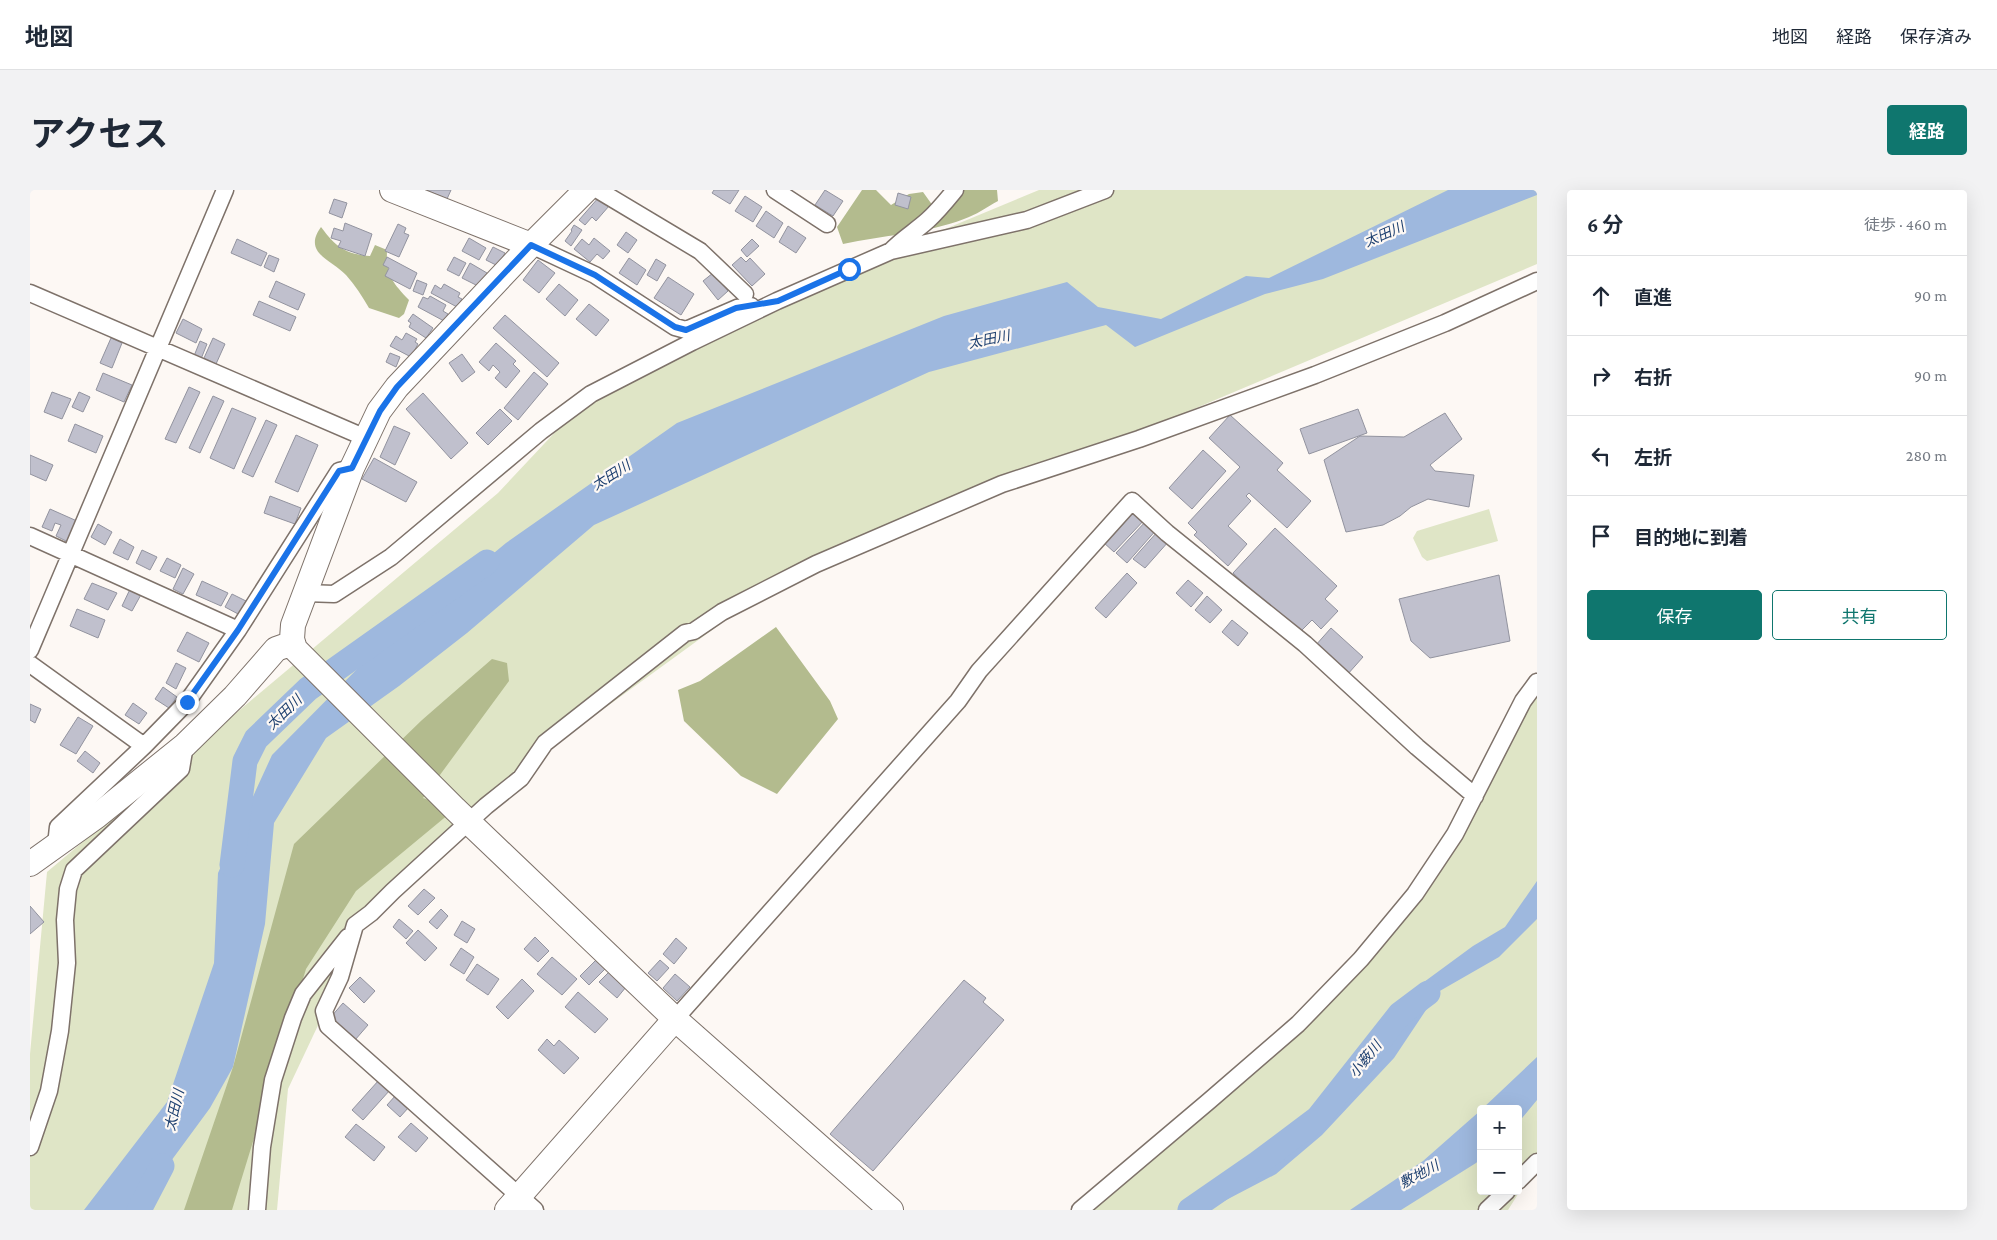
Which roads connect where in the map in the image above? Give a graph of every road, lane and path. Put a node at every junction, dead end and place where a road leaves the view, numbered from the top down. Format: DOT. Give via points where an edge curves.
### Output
graph roads {
  1 [pos="225,190"];
  2 [pos="392,190"];
  3 [pos="586,190"];
  4 [pos="598,190"];
  5 [pos="775,190"];
  6 [pos="954,190"];
  7 [pos="1106,190"];
  8 [pos="1083,195"];
  9 [pos="827,224"];
  10 [pos="531,245"];
  11 [pos="891,251"];
  12 [pos="1537,281"];
  13 [pos="30,293"];
  14 [pos="745,294"];
  15 [pos="778,301"];
  16 [pos="159,347"];
  17 [pos="366,438"];
  18 [pos="352,468"];
  19 [pos="30,536"];
  20 [pos="71,553"];
  21 [pos="305,593"];
  22 [pos="238,630"];
  23 [pos="294,646"];
  24 [pos="30,650"];
  25 [pos="30,664"];
  26 [pos="1537,682"];
  27 [pos="144,746"];
  28 [pos="185,746"];
  29 [pos="1475,796"];
  30 [pos="462,815"];
  31 [pos="56,845"];
  32 [pos="30,864"];
  33 [pos="353,932"];
  34 [pos="675,1019"];
  35 [pos="30,1147"];
  36 [pos="1537,1162"];
  37 [pos="1522,1177"];
  38 [pos="1503,1195"];
  39 [pos="520,1205"];
  40 [pos="257,1210"];
  41 [pos="891,1210"];
  42 [pos="1080,1210"];
  43 [pos="1487,1210"];
  1 -- 16 [label="street"];
  2 -- 10 [label="street"];
  3 -- 10 [label="street"];
  4 -- 14 [label="street" via="700,251"];
  5 -- 9 [label="street"];
  6 -- 11 [label="street" via="927,221"];
  7 -- 8 [label="street"];
  8 -- 11 [label="street" via="1027,220"];
  10 -- 15 [label="street" via="595,275 675,327 686,330 736,308"];
  10 -- 17 [label="street" via="397,387"];
  11 -- 15 [label="street"];
  12 -- 30 [label="street" via="1445,323 1315,375 1139,439 1002,484 816,564 685,633 545,743 521,778 486,806"];
  13 -- 16 [label="street"];
  15 -- 21 [label="street" via="591,394 541,431 391,557 334,594"];
  16 -- 17 [label="street"];
  16 -- 20 [label="street"];
  17 -- 18 [label="street"];
  18 -- 21 [label="street"];
  18 -- 22 [label="street" via="339,471"];
  19 -- 20 [label="street"];
  20 -- 22 [label="street"];
  20 -- 24 [label="street"];
  21 -- 23 [label="street" via="294,625"];
  22 -- 27 [label="street" via="187,702"];
  23 -- 28 [label="street" via="276,649"];
  23 -- 30 [label="street"];
  25 -- 27 [label="street"];
  26 -- 29 [label="street" via="1523,700"];
  27 -- 31 [label="street" via="58,827"];
  28 -- 31 [label="street"];
  28 -- 35 [label="street" via="181,769 74,870 67,897 67,963 60,1031 49,1091"];
  29 -- 34 [label="street" via="1417,748 1305,644 1167,533 1132,500"];
  29 -- 42 [label="street" via="1455,834 1415,894 1361,958 1298,1024"];
  30 -- 33 [label="street" via="356,925"];
  30 -- 34 [label="street"];
  31 -- 32 [label="street"];
  33 -- 39 [label="street" via="340,977 324,1011 328,1026"];
  33 -- 40 [label="street" via="303,994 294,1018 273,1080 262,1147"];
  34 -- 39 [label="street"];
  34 -- 41 [label="street"];
  36 -- 37 [label="street"];
  38 -- 43 [label="street"];
}
